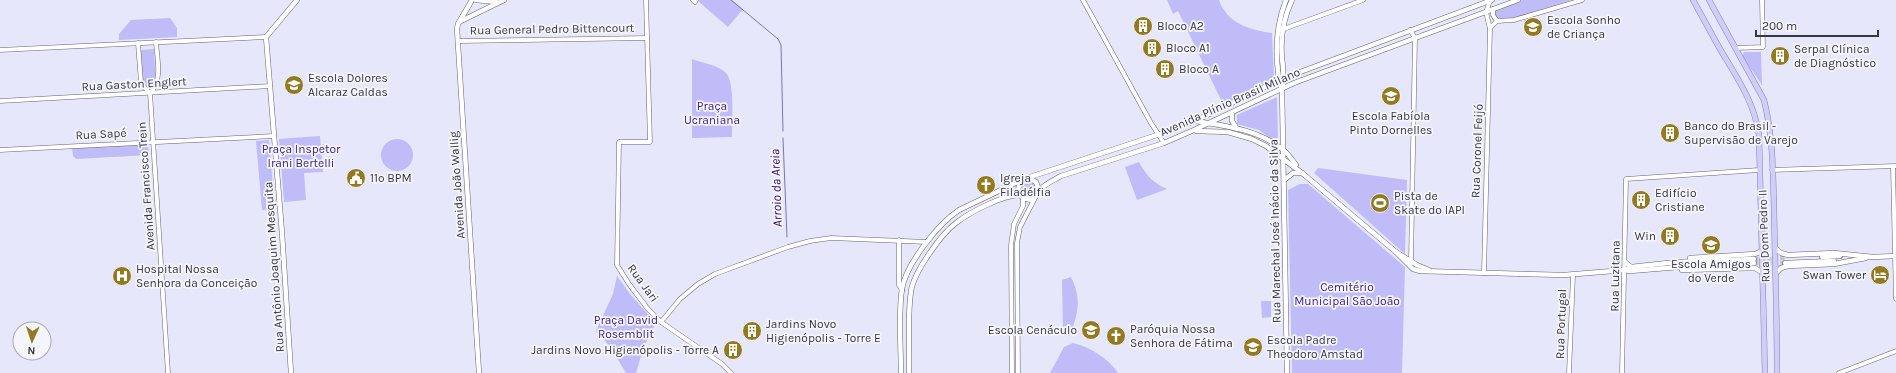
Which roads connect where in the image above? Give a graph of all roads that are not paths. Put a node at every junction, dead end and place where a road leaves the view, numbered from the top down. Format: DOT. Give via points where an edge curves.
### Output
graph roads {
  1 [pos="297,0"];
  2 [pos="472,0"];
  3 [pos="476,0"];
  4 [pos="646,0"];
  5 [pos="1083,0"];
  6 [pos="1286,0"];
  7 [pos="1292,0"];
  8 [pos="1363,0"];
  9 [pos="1491,0"];
  10 [pos="1518,0"];
  11 [pos="1582,0"];
  12 [pos="1693,0"];
  13 [pos="1709,0"];
  14 [pos="1762,0"];
  15 [pos="502,1"];
  16 [pos="1493,9"];
  17 [pos="1486,12"];
  18 [pos="1497,21"];
  19 [pos="458,24"];
  20 [pos="1490,29"];
  21 [pos="1280,30"];
  22 [pos="1410,30"];
  23 [pos="266,37"];
  24 [pos="647,38"];
  25 [pos="1415,38"];
  26 [pos="458,41"];
  27 [pos="156,42"];
  28 [pos="138,43"];
  29 [pos="1736,48"];
  30 [pos="0,50"];
  31 [pos="1281,79"];
  32 [pos="270,86"];
  33 [pos="1282,89"];
  34 [pos="150,93"];
  35 [pos="0,101"];
  36 [pos="1232,114"];
  37 [pos="1195,121"];
  38 [pos="1210,123"];
  39 [pos="1237,129"];
  40 [pos="1194,130"];
  41 [pos="1157,135"];
  42 [pos="274,136"];
  43 [pos="153,141"];
  44 [pos="1164,143"];
  45 [pos="0,150"];
  46 [pos="1284,150"];
  47 [pos="1284,158"];
  48 [pos="1894,166"];
  49 [pos="1760,170"];
  50 [pos="1772,170"];
  51 [pos="1302,173"];
  52 [pos="1028,178"];
  53 [pos="1284,180"];
  54 [pos="1020,182"];
  55 [pos="1039,190"];
  56 [pos="1036,196"];
  57 [pos="1022,197"];
  58 [pos="901,241"];
  59 [pos="927,242"];
  60 [pos="1775,248"];
  61 [pos="1762,251"];
  62 [pos="1396,252"];
  63 [pos="1895,256"];
  64 [pos="1854,258"];
  65 [pos="1785,260"];
  66 [pos="1411,262"];
  67 [pos="1625,262"];
  68 [pos="1677,262"];
  69 [pos="1631,268"];
  70 [pos="1625,270"];
  71 [pos="1654,270"];
  72 [pos="1436,271"];
  73 [pos="1484,273"];
  74 [pos="1763,273"];
  75 [pos="1776,273"];
  76 [pos="1573,275"];
  77 [pos="902,290"];
  78 [pos="912,290"];
  79 [pos="1896,299"];
  80 [pos="661,322"];
  81 [pos="1896,351"];
  82 [pos="1012,367"];
  83 [pos="1018,367"];
  84 [pos="168,373"];
  85 [pos="291,373"];
  86 [pos="479,373"];
  87 [pos="731,373"];
  88 [pos="901,373"];
  89 [pos="909,373"];
  90 [pos="1012,373"];
  91 [pos="1018,373"];
  92 [pos="1287,373"];
  93 [pos="1569,373"];
  94 [pos="1622,373"];
  95 [pos="1765,373"];
  96 [pos="1777,373"];
  97 [pos="1839,373"];
  1 -- 23 [label="main road"];
  2 -- 19 [label="main road"];
  3 -- 15 [label="main road" via="488,3"];
  4 -- 24 [label="street"];
  5 -- 41 [label="street"];
  6 -- 21 [label="main road"];
  7 -- 21 [label="main road"];
  8 -- 21 [label="street"];
  9 -- 17 [label="street"];
  9 -- 22 [label="main road, Avenida Plínio Brasil Milano"];
  10 -- 16 [label="main road, Avenida Plínio Brasil Milano"];
  11 -- 18 [label="street" via="1514,20"];
  12 -- 49 [label="main road, Rua Dom Pedro II" via="1753,106 1759,135"];
  13 -- 29 [label="main road, Rua Dom Pedro II"];
  14 -- 29 [label="street" via="1763,48"];
  15 -- 19 [label="main road" via="465,18"];
  16 -- 17 [label="main road, Avenida Plínio Brasil Milano"];
  16 -- 18 [label="street" via="1493,16"];
  17 -- 20 [label="street, Rua Coronel Feijó"];
  17 -- 25 [label="main road, Avenida Plínio Brasil Milano"];
  18 -- 20 [label="street"];
  19 -- 26 [label="main road, Avenida João Wallig"];
  20 -- 73 [label="street, Rua Coronel Feijó"];
  21 -- 31 [label="main road, Rua Marechal José Inácio da Silva" via="1276,54"];
  22 -- 25 [label="street"];
  22 -- 31 [label="main road, Avenida Plínio Brasil Milano"];
  23 -- 27 [label="street"];
  23 -- 32 [label="main road, Rua Antônio Joaquim Mesquita"];
  24 -- 26 [label="street, Rua General Pedro Bittencourt"];
  24 -- 80 [label="street, Rua Jari" via="650,142 619,142 617,264 637,296"];
  25 -- 33 [label="main road, Avenida Plínio Brasil Milano"];
  25 -- 66 [label="street"];
  26 -- 86 [label="main road, Avenida João Wallig"];
  27 -- 28 [label="street"];
  27 -- 34 [label="street, Avenida Francisco Trein" via="158,80"];
  28 -- 30 [label="street"];
  28 -- 34 [label="street, Avenida Francisco Trein" via="141,82"];
  29 -- 50 [label="main road, Rua Dom Pedro II" via="1764,100 1771,134"];
  31 -- 33 [label="main road, Rua Marechal José Inácio da Silva"];
  31 -- 37 [label="main road, Avenida Plínio Brasil Milano"];
  32 -- 34 [label="street, Rua Gaston Englert"];
  32 -- 42 [label="main road, Rua Antônio Joaquim Mesquita"];
  33 -- 36 [label="main road, Avenida Plínio Brasil Milano"];
  33 -- 46 [label="main road, Rua Marechal José Inácio da Silva"];
  34 -- 35 [label="street, Rua Gaston Englert"];
  34 -- 43 [label="street, Avenida Francisco Trein"];
  36 -- 38 [label="main road, Avenida Plínio Brasil Milano"];
  36 -- 39 [label="main road" via="1232,121"];
  37 -- 38 [label="main road"];
  37 -- 41 [label="main road, Avenida Plínio Brasil Milano"];
  38 -- 39 [label="main road"];
  38 -- 40 [label="main road, Avenida Plínio Brasil Milano"];
  39 -- 46 [label="main road" via="1253,132"];
  40 -- 44 [label="main road, Avenida Plínio Brasil Milano"];
  40 -- 47 [label="main road" via="1237,134 1266,146"];
  41 -- 44 [label="street"];
  41 -- 52 [label="main road, Avenida Plínio Brasil Milano"];
  42 -- 43 [label="street, Rua Sapé"];
  42 -- 85 [label="main road, Rua Antônio Joaquim Mesquita"];
  43 -- 45 [label="street, Rua Sapé"];
  43 -- 84 [label="street, Avenida Francisco Trein"];
  44 -- 55 [label="main road, Avenida Plínio Brasil Milano" via="1061,176"];
  46 -- 47 [label="main road, Rua Marechal José Inácio da Silva"];
  46 -- 51 [label="main road"];
  47 -- 51 [label="main road"];
  47 -- 53 [label="main road, Rua Marechal José Inácio da Silva"];
  48 -- 50 [label="street"];
  48 -- 63 [label="street"];
  49 -- 61 [label="main road, Rua Dom Pedro II"];
  49 -- 67 [label="street, Rua Luzitana" via="1626,179"];
  50 -- 60 [label="main road, Rua Dom Pedro II"];
  51 -- 53 [label="main road" via="1294,173"];
  51 -- 62 [label="main road"];
  52 -- 54 [label="main road, Avenida Plínio Brasil Milano"];
  52 -- 55 [label="main road" via="1036,182"];
  53 -- 92 [label="main road, Rua Marechal José Inácio da Silva"];
  54 -- 57 [label="main road" via="1018,190"];
  54 -- 59 [label="main road, Avenida Plínio Brasil Milano" via="959,210 940,226"];
  55 -- 56 [label="main road"];
  56 -- 57 [label="main road" via="1031,200"];
  56 -- 83 [label="street" via="1020,227 1017,243"];
  57 -- 78 [label="main road" via="1002,199 957,222 933,249"];
  57 -- 82 [label="street" via="1023,206 1014,224 1011,245"];
  58 -- 59 [label="street"];
  58 -- 77 [label="street"];
  58 -- 80 [label="street" via="820,239 761,256 715,274 698,284 680,299"];
  59 -- 77 [label="main road, Avenida Plínio Brasil Milano" via="910,269"];
  60 -- 64 [label="main road" via="1788,255 1834,253"];
  60 -- 75 [label="main road, Rua Dom Pedro II"];
  61 -- 68 [label="main road" via="1755,254 1687,258"];
  61 -- 74 [label="main road, Rua Dom Pedro II"];
  62 -- 66 [label="main road"];
  62 -- 72 [label="main road" via="1412,269"];
  63 -- 64 [label="main road"];
  63 -- 79 [label="street"];
  64 -- 65 [label="main road"];
  64 -- 75 [label="main road" via="1834,264 1788,266"];
  66 -- 72 [label="main road"];
  67 -- 69 [label="main road"];
  67 -- 70 [label="street, Rua Luzitana"];
  68 -- 69 [label="main road"];
  68 -- 71 [label="main road" via="1754,261"];
  69 -- 70 [label="main road"];
  70 -- 71 [label="main road"];
  70 -- 76 [label="main road"];
  70 -- 94 [label="street, Rua Luzitana"];
  71 -- 74 [label="main road" via="1755,268"];
  72 -- 73 [label="main road"];
  73 -- 76 [label="main road"];
  74 -- 95 [label="main road, Rua Dom Pedro II"];
  75 -- 96 [label="main road, Rua Dom Pedro II"];
  76 -- 93 [label="street, Rua Portugal"];
  77 -- 78 [label="main road"];
  77 -- 88 [label="main road, Avenida Plínio Brasil Milano"];
  78 -- 89 [label="main road"];
  80 -- 87 [label="street, Rua Jari"];
  81 -- 97 [label="street"];
  82 -- 83 [label="street"];
  82 -- 90 [label="street"];
  83 -- 91 [label="street"];
}
